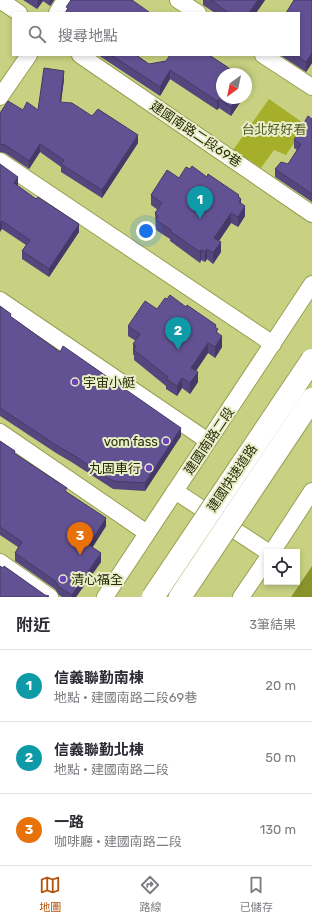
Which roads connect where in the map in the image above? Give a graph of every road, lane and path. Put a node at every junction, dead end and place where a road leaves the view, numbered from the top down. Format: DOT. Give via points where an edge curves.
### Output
graph roads {
  1 [pos="0,0"];
  2 [pos="65,0"];
  3 [pos="178,0"];
  4 [pos="18,12"];
  5 [pos="58,12"];
  6 [pos="196,12"];
  7 [pos="28,56"];
  8 [pos="81,56"];
  9 [pos="265,56"];
  10 [pos="312,87"];
  11 [pos="0,97"];
  12 [pos="0,161"];
  13 [pos="312,214"];
  14 [pos="312,284"];
  15 [pos="0,300"];
  16 [pos="273,344"];
  17 [pos="312,360"];
  18 [pos="312,399"];
  19 [pos="0,432"];
  20 [pos="208,441"];
  21 [pos="175,491"];
  22 [pos="312,491"];
  23 [pos="148,533"];
  24 [pos="264,549"];
  25 [pos="274,549"];
  26 [pos="0,562"];
  27 [pos="264,563"];
  28 [pos="50,597"];
  29 [pos="105,597"];
  30 [pos="153,597"];
  31 [pos="180,597"];
  32 [pos="241,597"];
  1 -- 4 [label="street"];
  2 -- 5 [label="street"];
  3 -- 6 [label="street"];
  7 -- 11 [label="street"];
  8 -- 13 [label="street, 建國南路二段69巷"];
  9 -- 10 [label="street"];
  12 -- 16 [label="street"];
  14 -- 16 [label="street, 建國南路二段"];
  15 -- 20 [label="street"];
  16 -- 20 [label="street, 建國南路二段"];
  17 -- 30 [label="highway, 建國快速道路, bridge"];
  18 -- 31 [label="highway, 建國快速道路, bridge"];
  19 -- 23 [label="street"];
  20 -- 21 [label="street, 建國南路二段"];
  21 -- 23 [label="street, 建國南路二段"];
  21 -- 24 [label="street"];
  22 -- 25 [label="street"];
  23 -- 29 [label="street, 建國南路二段"];
  26 -- 28 [label="street"];
  27 -- 32 [label="street"];
}
